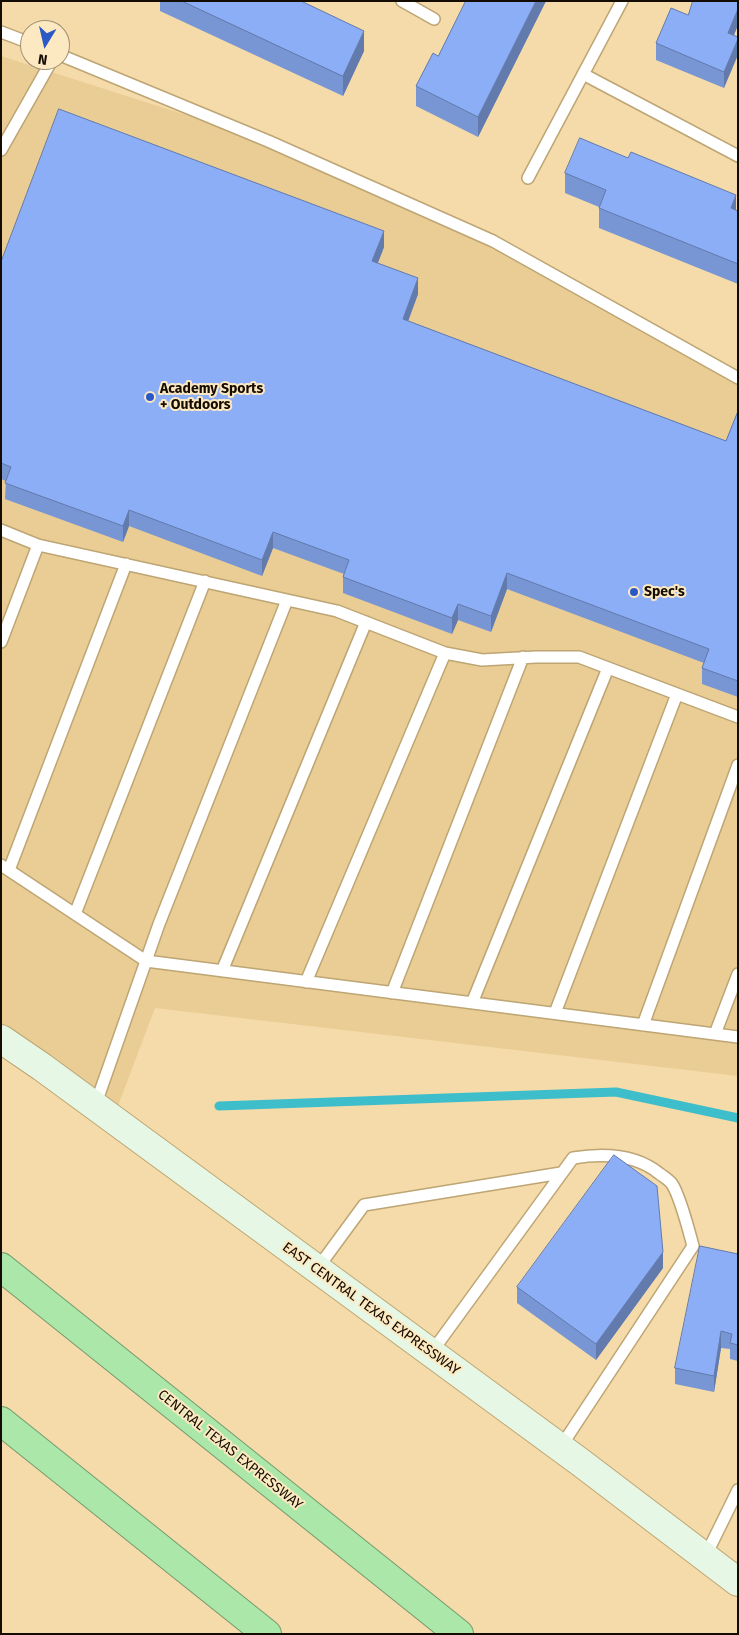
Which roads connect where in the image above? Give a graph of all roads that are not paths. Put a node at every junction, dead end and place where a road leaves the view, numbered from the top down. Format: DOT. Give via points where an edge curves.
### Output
graph roads {
  1 [pos="402,1"];
  2 [pos="622,1"];
  3 [pos="434,19"];
  4 [pos="1,32"];
  5 [pos="20,39"];
  6 [pos="70,59"];
  7 [pos="46,70"];
  8 [pos="583,74"];
  9 [pos="1,150"];
  10 [pos="738,156"];
  11 [pos="528,178"];
  12 [pos="738,378"];
  13 [pos="1,530"];
  14 [pos="38,545"];
  15 [pos="126,564"];
  16 [pos="205,581"];
  17 [pos="287,600"];
  18 [pos="366,622"];
  19 [pos="1,642"];
  20 [pos="445,653"];
  21 [pos="523,657"];
  22 [pos="608,668"];
  23 [pos="677,694"];
  24 [pos="738,717"];
  25 [pos="738,765"];
  26 [pos="5,867"];
  27 [pos="75,914"];
  28 [pos="146,961"];
  29 [pos="222,971"];
  30 [pos="738,974"];
  31 [pos="306,982"];
  32 [pos="392,993"];
  33 [pos="472,1003"];
  34 [pos="555,1013"];
  35 [pos="643,1025"];
  36 [pos="715,1034"];
  37 [pos="738,1037"];
  38 [pos="1,1039"];
  39 [pos="95,1106"];
  40 [pos="561,1173"];
  41 [pos="1,1267"];
  42 [pos="317,1269"];
  43 [pos="431,1353"];
  44 [pos="1,1421"];
  45 [pos="560,1448"];
  46 [pos="738,1490"];
  47 [pos="705,1557"];
  48 [pos="738,1582"];
  49 [pos="267,1634"];
  50 [pos="459,1634"];
  1 -- 3 [label="lane"];
  2 -- 8 [label="lane"];
  4 -- 5 [label="lane"];
  6 -- 12 [label="lane" via="493,241"];
  7 -- 9 [label="lane"];
  8 -- 10 [label="lane"];
  8 -- 11 [label="lane"];
  13 -- 14 [label="lane"];
  14 -- 15 [label="lane"];
  14 -- 19 [label="lane"];
  15 -- 16 [label="lane"];
  15 -- 26 [label="lane"];
  16 -- 17 [label="lane"];
  16 -- 27 [label="lane"];
  17 -- 18 [label="lane" via="338,611"];
  17 -- 28 [label="lane"];
  18 -- 20 [label="lane"];
  18 -- 29 [label="lane"];
  20 -- 21 [label="lane" via="482,660"];
  20 -- 31 [label="lane"];
  21 -- 22 [label="lane" via="579,657"];
  21 -- 32 [label="lane"];
  22 -- 23 [label="lane"];
  22 -- 33 [label="lane"];
  23 -- 24 [label="lane"];
  23 -- 34 [label="lane"];
  25 -- 35 [label="lane"];
  26 -- 27 [label="lane"];
  27 -- 28 [label="lane"];
  28 -- 29 [label="lane"];
  28 -- 39 [label="lane"];
  29 -- 31 [label="lane"];
  30 -- 36 [label="lane"];
  31 -- 32 [label="lane"];
  32 -- 33 [label="lane"];
  33 -- 34 [label="lane"];
  34 -- 35 [label="lane"];
  35 -- 36 [label="lane"];
  36 -- 37 [label="lane"];
  38 -- 39 [label="main road, EAST CENTRAL TEXAS EXPRESSWAY"];
  39 -- 42 [label="main road, EAST CENTRAL TEXAS EXPRESSWAY"];
  40 -- 42 [label="lane" via="364,1206"];
  40 -- 43 [label="lane"];
  40 -- 45 [label="lane" via="573,1158 593,1154 616,1156 652,1167 672,1184 697,1247"];
  41 -- 50 [label="highway, CENTRAL TEXAS EXPRESSWAY"];
  42 -- 43 [label="main road, EAST CENTRAL TEXAS EXPRESSWAY"];
  43 -- 45 [label="main road, EAST CENTRAL TEXAS EXPRESSWAY"];
  44 -- 49 [label="highway"];
  45 -- 47 [label="main road, EAST CENTRAL TEXAS EXPRESSWAY"];
  46 -- 47 [label="lane"];
  47 -- 48 [label="main road, EAST CENTRAL TEXAS EXPRESSWAY"];
}
